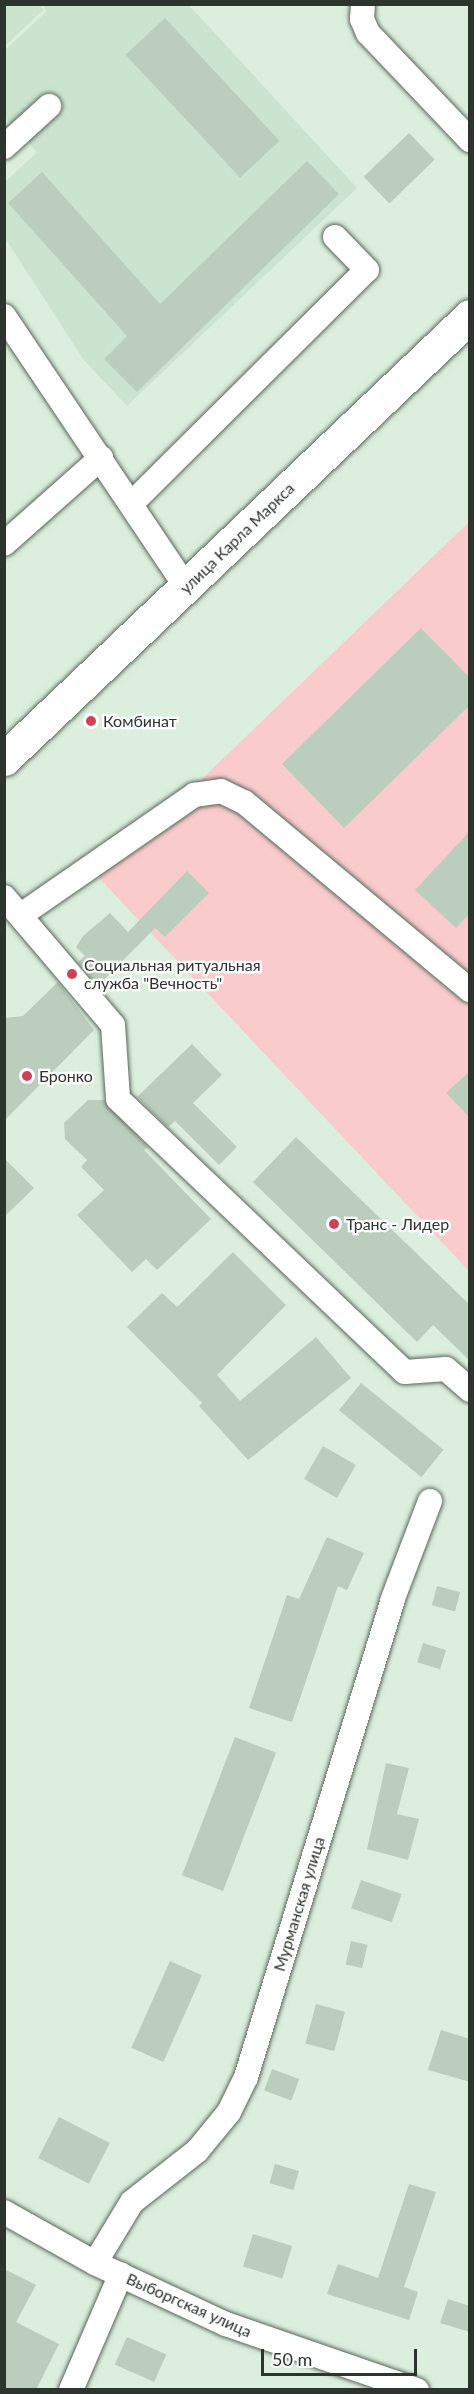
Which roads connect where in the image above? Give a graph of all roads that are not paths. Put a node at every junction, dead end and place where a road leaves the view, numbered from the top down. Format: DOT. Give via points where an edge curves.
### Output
graph roads {
  1 [pos="363,4"];
  2 [pos="49,105"];
  3 [pos="470,140"];
  4 [pos="4,147"];
  5 [pos="335,237"];
  6 [pos="470,316"];
  7 [pos="5,318"];
  8 [pos="101,458"];
  9 [pos="131,504"];
  10 [pos="4,544"];
  11 [pos="186,587"];
  12 [pos="4,759"];
  13 [pos="10,905"];
  14 [pos="470,990"];
  15 [pos="470,1390"];
  16 [pos="430,1501"];
  17 [pos="4,2212"];
  18 [pos="96,2263"];
  19 [pos="121,2274"];
  20 [pos="403,2388"];
  21 [pos="71,2390"];
  1 -- 3 [label="street" via="362,19 368,33"];
  2 -- 4 [label="street"];
  5 -- 9 [label="street" via="367,270"];
  6 -- 11 [label="highway, улица Карла Маркса"];
  7 -- 8 [label="street"];
  8 -- 9 [label="street"];
  8 -- 10 [label="street"];
  9 -- 11 [label="street"];
  11 -- 12 [label="highway, улица Карла Маркса"];
  13 -- 14 [label="street" via="195,795 221,791 244,802"];
  13 -- 15 [label="street" via="113,1025 118,1098 405,1372 446,1369"];
  16 -- 18 [label="street, Мурманская улица" via="392,1601 246,2077 229,2112 197,2151 132,2202"];
  17 -- 18 [label="street, Выборгская улица"];
  18 -- 19 [label="street, Выборгская улица"];
  19 -- 20 [label="street, Выборгская улица" via="226,2324"];
  19 -- 21 [label="street"];
}
